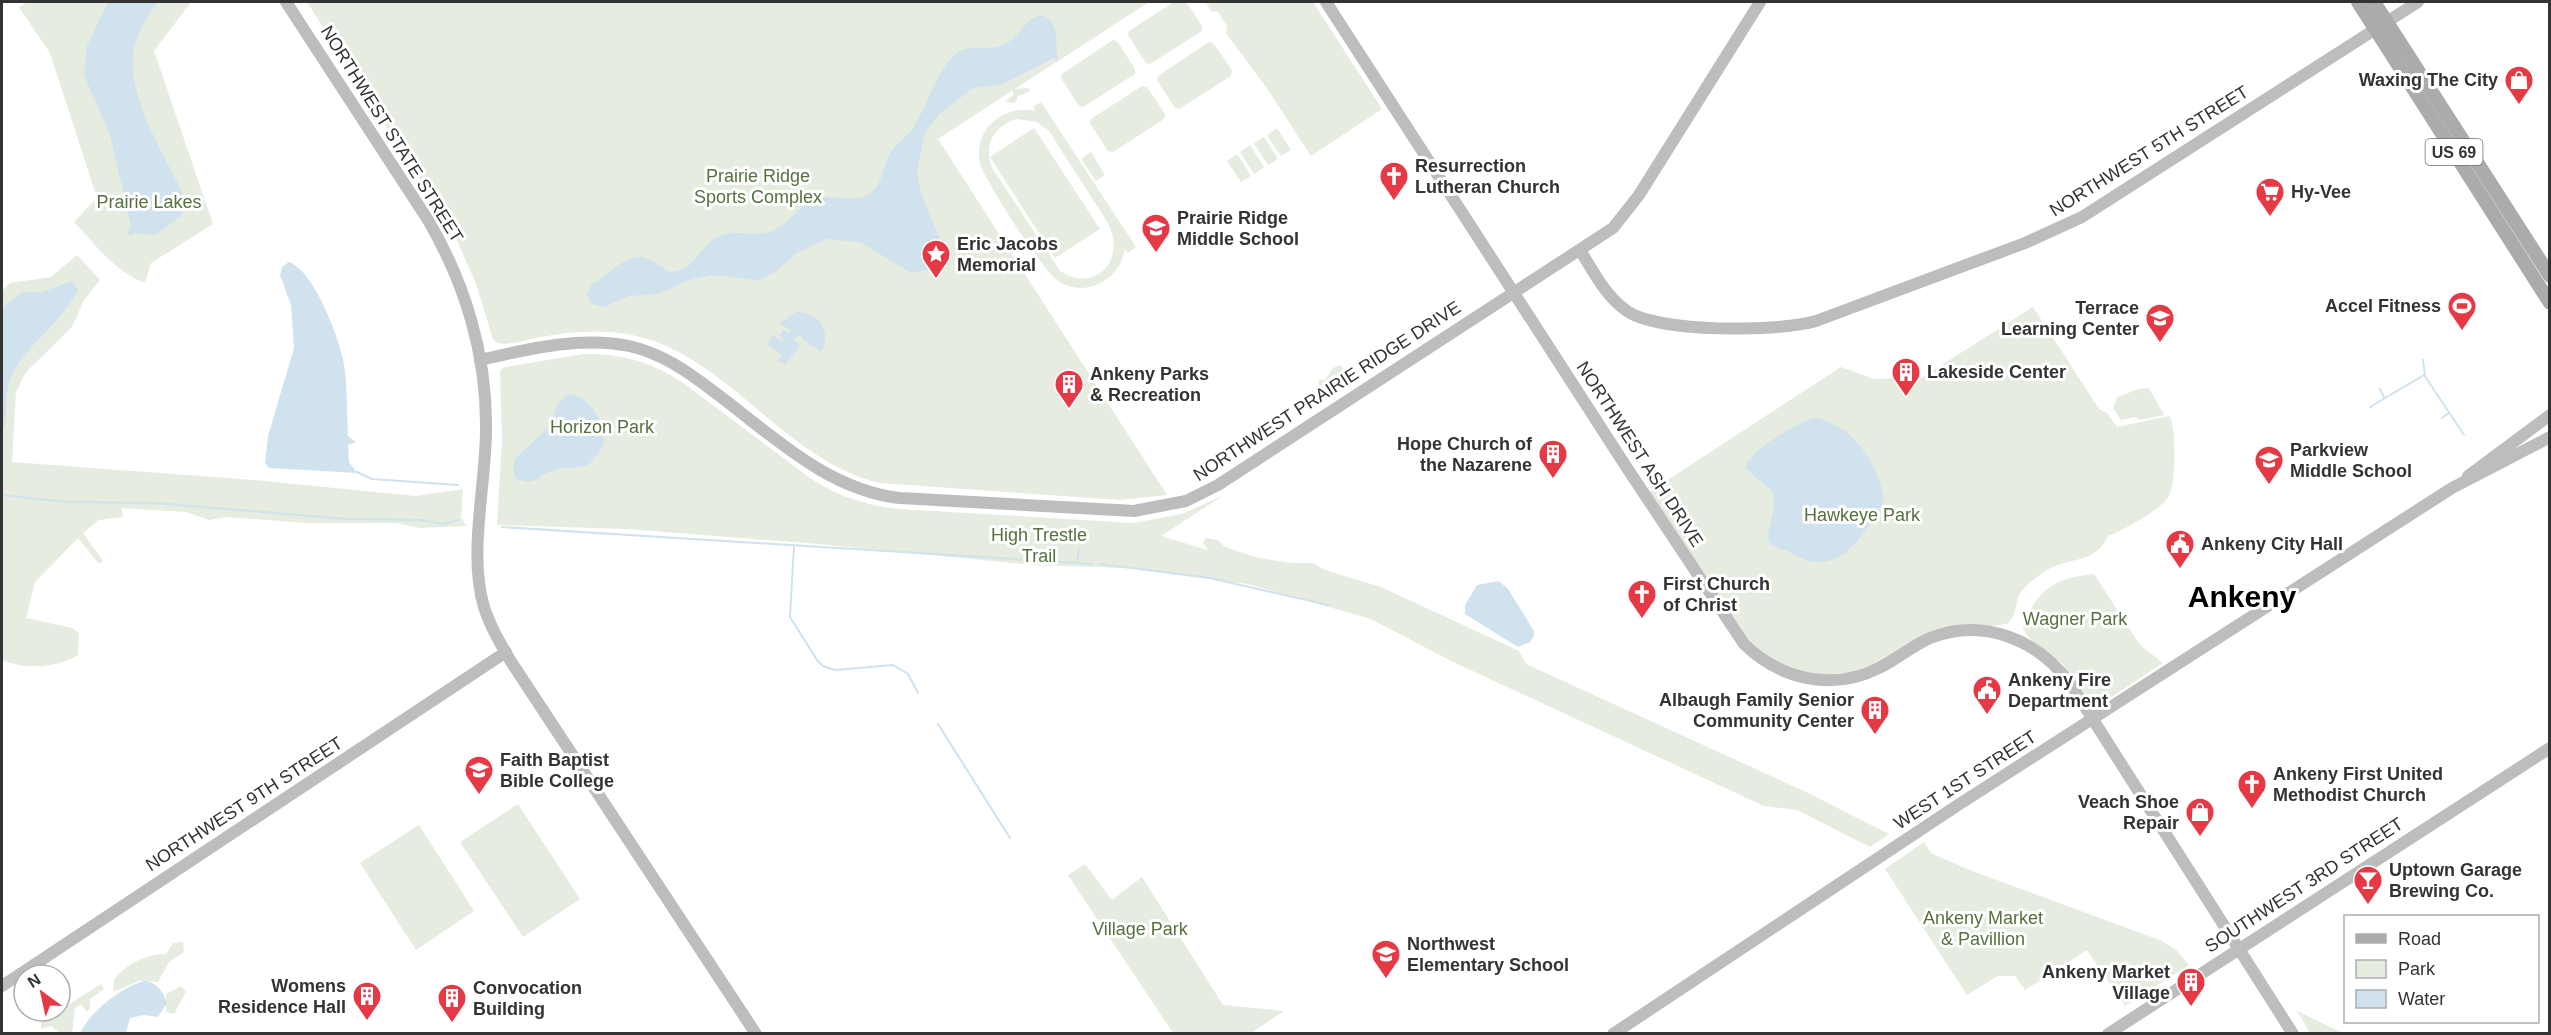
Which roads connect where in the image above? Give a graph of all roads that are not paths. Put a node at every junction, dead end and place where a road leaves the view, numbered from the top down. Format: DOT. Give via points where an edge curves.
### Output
graph roads {
  1 [pos="286,2"];
  2 [pos="1326,2"];
  3 [pos="1760,2"];
  4 [pos="2358,2"];
  5 [pos="2374,2"];
  6 [pos="2418,2"];
  7 [pos="2381,25"];
  8 [pos="1580,250"];
  9 [pos="2550,276"];
  10 [pos="1514,292"];
  11 [pos="2550,303"];
  12 [pos="480,360"];
  13 [pos="2550,415"];
  14 [pos="2550,437"];
  15 [pos="2460,483"];
  16 [pos="506,652"];
  17 [pos="2092,719"];
  18 [pos="2550,748"];
  19 [pos="2240,950"];
  20 [pos="2,986"];
  21 [pos="756,1034"];
  22 [pos="1613,1034"];
  23 [pos="2108,1034"];
  24 [pos="2293,1034"];
  1 -- 12 [label="street, NORTHWEST STATE STREET" via="435,232 462,290"];
  2 -- 10 [label="street, NORTHWEST ASH DRIVE"];
  3 -- 8 [label="street" via="1627,213 1613,228"];
  4 -- 7 [label="main road, US 69"];
  5 -- 7 [label="main road, US 69"];
  6 -- 7 [label="street, NORTHWEST 5TH STREET"];
  7 -- 8 [label="street, NORTHWEST 5TH STREET" via="2056,231 1816,321 1783,328 1658,324 1635,316 1608,293"];
  7 -- 9 [label="main road, US 69"];
  7 -- 11 [label="main road, US 69"];
  8 -- 10 [label="street"];
  10 -- 12 [label="street, NORTHWEST PRAIRIE RIDGE DRIVE" via="1218,484 1177,504 1134,511 900,498 858,489 825,474 686,370 632,347 580,343"];
  10 -- 17 [label="street, NORTHWEST ASH DRIVE" via="1735,633 1768,664 1796,676 1839,680 1878,669 1930,638 1959,631 1988,631 2028,644 2053,663"];
  12 -- 16 [label="street, NORTHWEST STATE STREET" via="486,427 480,585 490,624"];
  13 -- 15 [label="street, WEST 1ST STREET" via="2481,463"];
  14 -- 15 [label="street, WEST 1ST STREET"];
  15 -- 17 [label="street, WEST 1ST STREET"];
  16 -- 20 [label="street, NORTHWEST 9TH STREET"];
  16 -- 21 [label="street, NORTHWEST STATE STREET"];
  17 -- 19 [label="street, NORTHWEST ASH DRIVE"];
  17 -- 22 [label="street, WEST 1ST STREET"];
  18 -- 19 [label="street, SOUTHWEST 3RD STREET"];
  19 -- 23 [label="street, SOUTHWEST 3RD STREET"];
  19 -- 24 [label="street, NORTHWEST ASH DRIVE"];
}
